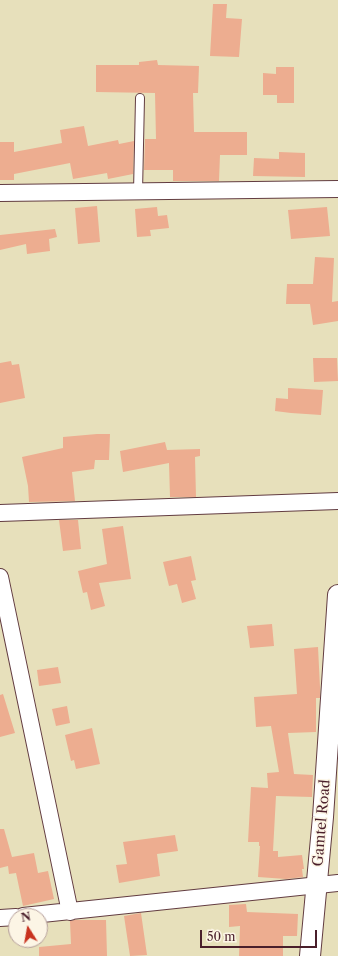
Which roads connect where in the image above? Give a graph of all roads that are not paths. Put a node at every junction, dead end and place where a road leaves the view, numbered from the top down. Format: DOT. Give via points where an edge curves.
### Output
graph roads {
  1 [pos="140,98"];
  2 [pos="338,189"];
  3 [pos="138,192"];
  4 [pos="0,193"];
  5 [pos="338,501"];
  6 [pos="0,513"];
  7 [pos="0,577"];
  8 [pos="338,595"];
  9 [pos="338,883"];
  10 [pos="317,886"];
  11 [pos="70,912"];
  12 [pos="48,914"];
  13 [pos="310,956"];
  1 -- 3 [label="lane"];
  2 -- 3 [label="street"];
  3 -- 4 [label="street"];
  5 -- 6 [label="street"];
  7 -- 11 [label="street"];
  8 -- 10 [label="street, Gamtel Road"];
  9 -- 10 [label="street"];
  10 -- 11 [label="street"];
  10 -- 13 [label="street, Gamtel Road"];
  11 -- 12 [label="street"];
}
